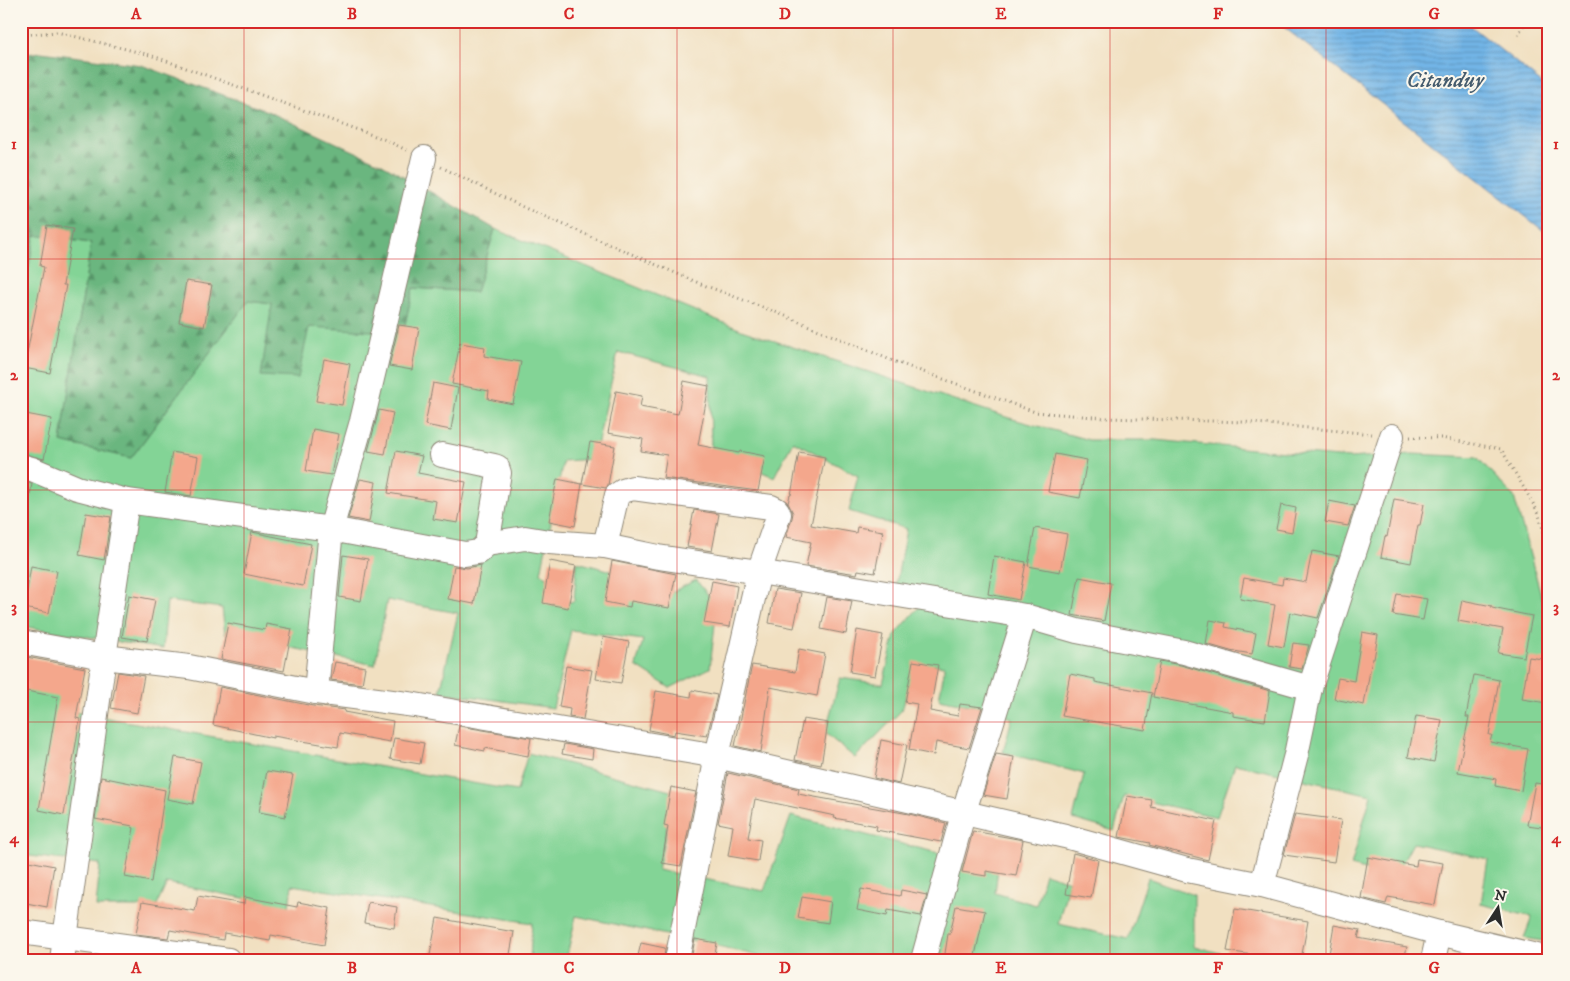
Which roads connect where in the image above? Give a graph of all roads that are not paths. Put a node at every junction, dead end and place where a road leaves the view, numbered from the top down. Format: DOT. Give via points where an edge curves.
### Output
graph roads {
  1 [pos="424,158"];
  2 [pos="1392,436"];
  3 [pos="442,455"];
  4 [pos="21,466"];
  5 [pos="128,501"];
  6 [pos="331,529"];
  7 [pos="486,544"];
  8 [pos="605,546"];
  9 [pos="759,572"];
  10 [pos="1025,616"];
  11 [pos="21,642"];
  12 [pos="104,657"];
  13 [pos="1310,688"];
  14 [pos="316,692"];
  15 [pos="717,756"];
  16 [pos="964,811"];
  17 [pos="1262,885"];
  18 [pos="21,932"];
  19 [pos="1439,933"];
  20 [pos="64,948"];
  21 [pos="1549,959"];
  22 [pos="228,960"];
  23 [pos="677,960"];
  24 [pos="923,960"];
  25 [pos="1433,960"];
  1 -- 6 [label="street" via="362,421"];
  2 -- 13 [label="street"];
  3 -- 7 [label="street" via="499,469"];
  4 -- 5 [label="street" via="77,488"];
  5 -- 6 [label="street"];
  5 -- 12 [label="street"];
  6 -- 7 [label="street" via="465,554 478,552"];
  6 -- 14 [label="street"];
  7 -- 8 [label="street" via="525,538"];
  8 -- 9 [label="street"];
  8 -- 9 [label="street" via="618,495 633,488 771,507 779,514"];
  9 -- 10 [label="street"];
  9 -- 15 [label="street"];
  10 -- 13 [label="street" via="1077,631 1184,652"];
  10 -- 16 [label="street"];
  11 -- 12 [label="street"];
  12 -- 14 [label="street" via="189,667"];
  12 -- 20 [label="street"];
  13 -- 17 [label="street"];
  14 -- 15 [label="street" via="415,705"];
  15 -- 16 [label="street"];
  15 -- 23 [label="street"];
  16 -- 17 [label="street" via="1187,870"];
  16 -- 24 [label="street"];
  17 -- 19 [label="street"];
  18 -- 20 [label="street"];
  19 -- 21 [label="street"];
  19 -- 25 [label="street"];
  20 -- 22 [label="street"];
}
